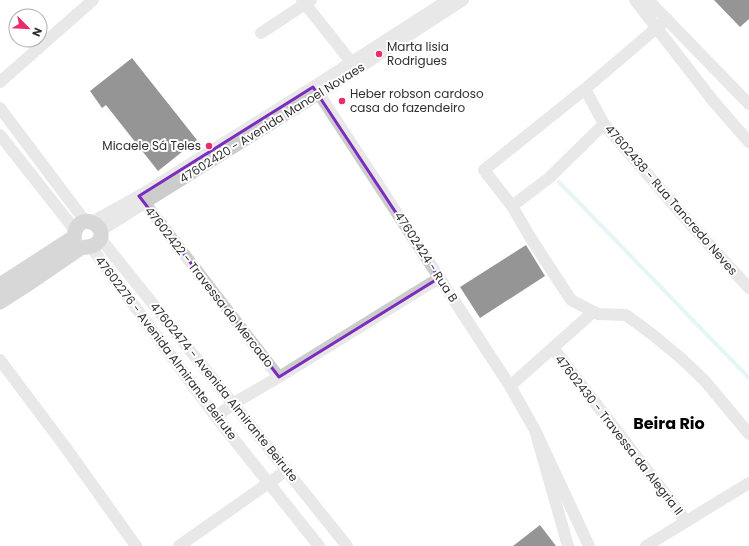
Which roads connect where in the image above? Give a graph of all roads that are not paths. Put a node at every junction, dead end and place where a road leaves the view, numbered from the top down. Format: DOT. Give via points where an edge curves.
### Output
graph roads {
  1 [pos="93,0"];
  2 [pos="448,0"];
  3 [pos="463,0"];
  4 [pos="635,0"];
  5 [pos="648,0"];
  6 [pos="306,1"];
  7 [pos="667,19"];
  8 [pos="657,28"];
  9 [pos="261,33"];
  10 [pos="354,66"];
  11 [pos="0,82"];
  12 [pos="585,89"];
  13 [pos="316,90"];
  14 [pos="749,104"];
  15 [pos="0,108"];
  16 [pos="604,124"];
  17 [pos="0,135"];
  18 [pos="749,142"];
  19 [pos="142,199"];
  20 [pos="512,206"];
  21 [pos="88,234"];
  22 [pos="439,278"];
  23 [pos="21,280"];
  24 [pos="0,285"];
  25 [pos="749,288"];
  26 [pos="0,302"];
  27 [pos="593,312"];
  28 [pos="553,348"];
  29 [pos="0,360"];
  30 [pos="279,377"];
  31 [pos="510,386"];
  32 [pos="234,403"];
  33 [pos="216,417"];
  34 [pos="535,430"];
  35 [pos="749,434"];
  36 [pos="287,470"];
  37 [pos="749,483"];
  38 [pos="268,484"];
  39 [pos="686,521"];
  40 [pos="136,546"];
  41 [pos="179,546"];
  42 [pos="319,546"];
  43 [pos="347,546"];
  44 [pos="568,546"];
  45 [pos="589,546"];
  46 [pos="646,546"];
  1 -- 11 [label="street"];
  2 -- 10 [label="street"];
  3 -- 10 [label="street, 47602420 - Avenida Manoel Novaes"];
  4 -- 8 [label="street"];
  5 -- 7 [label="street"];
  6 -- 9 [label="street"];
  6 -- 10 [label="street"];
  7 -- 8 [label="street"];
  7 -- 14 [label="street"];
  8 -- 12 [label="street"];
  8 -- 18 [label="street" via="714,102"];
  10 -- 13 [label="street, 47602420 - Avenida Manoel Novaes"];
  12 -- 16 [label="street, 47602438 - Rua Tancredo Neves"];
  12 -- 20 [label="street" via="484,170"];
  13 -- 19 [label="street, 47602420 - Avenida Manoel Novaes"];
  13 -- 22 [label="street, 47602424 - Rua B"];
  15 -- 21 [label="street"];
  16 -- 20 [label="street" via="550,178"];
  16 -- 25 [label="street, 47602438 - Rua Tancredo Neves"];
  17 -- 21 [label="street, 47602276 - Avenida Almirante Beirute"];
  19 -- 21 [label="street, 47602420 - Avenida Manoel Novaes"];
  19 -- 30 [label="street, 47602422 - Travessa do Mercado"];
  20 -- 27 [label="street" via="571,300"];
  21 -- 23 [label="main road"];
  21 -- 32 [label="street, 47602474 - Avenida Almirante Beirute"];
  21 -- 33 [label="street, 47602276 - Avenida Almirante Beirute"];
  22 -- 30 [label="street, 47602422 - Travessa do Mercado"];
  22 -- 31 [label="street, 47602424 - Rua B"];
  23 -- 24 [label="main road"];
  23 -- 26 [label="main road"];
  27 -- 28 [label="street"];
  27 -- 35 [label="street" via="626,315 653,335 705,381"];
  28 -- 31 [label="street"];
  28 -- 39 [label="street, 47602430 - Travessa da Alegria II"];
  29 -- 40 [label="street"];
  30 -- 32 [label="street, 47602422 - Travessa do Mercado"];
  31 -- 34 [label="street, 47602424 - Rua B"];
  32 -- 33 [label="street, 47602422 - Travessa do Mercado"];
  32 -- 36 [label="street, 47602474 - Avenida Almirante Beirute"];
  33 -- 38 [label="street, 47602276 - Avenida Almirante Beirute"];
  34 -- 44 [label="street, 47602424 - Rua B"];
  34 -- 45 [label="street, 47602424 - Rua B"];
  36 -- 38 [label="street"];
  36 -- 43 [label="street, 47602474 - Avenida Almirante Beirute"];
  37 -- 39 [label="street"];
  38 -- 41 [label="street"];
  38 -- 42 [label="street, 47602276 - Avenida Almirante Beirute"];
  39 -- 46 [label="street"];
}
